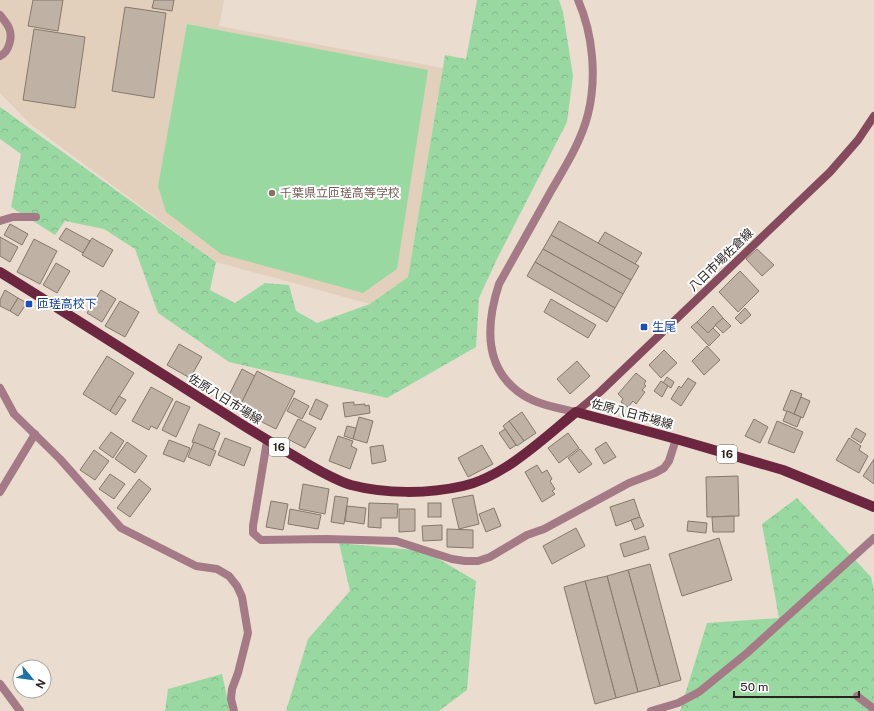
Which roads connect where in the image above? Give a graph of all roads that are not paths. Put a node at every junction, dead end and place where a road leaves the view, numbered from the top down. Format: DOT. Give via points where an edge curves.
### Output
graph roads {
  1 [pos="578,0"];
  2 [pos="0,15"];
  3 [pos="0,56"];
  4 [pos="874,116"];
  5 [pos="36,217"];
  6 [pos="0,221"];
  7 [pos="0,272"];
  8 [pos="0,388"];
  9 [pos="576,412"];
  10 [pos="35,434"];
  11 [pos="676,439"];
  12 [pos="267,441"];
  13 [pos="0,492"];
  14 [pos="874,507"];
  15 [pos="874,538"];
  16 [pos="0,684"];
  17 [pos="857,696"];
  18 [pos="874,709"];
  19 [pos="20,711"];
  20 [pos="234,711"];
  21 [pos="651,711"];
  1 -- 9 [label="street" via="587,29 593,68 588,115 571,156 499,284 491,307 490,328 496,364 515,388 542,403"];
  2 -- 3 [label="street" via="10,29 10,44 4,55"];
  4 -- 9 [label="main road, 八日市場佐倉線" via="858,140 830,172"];
  5 -- 6 [label="street" via="13,217"];
  7 -- 12 [label="main road, 佐原八日市場線 / 16"];
  8 -- 10 [label="street" via="14,414"];
  9 -- 11 [label="main road, 佐原八日市場線 / 16"];
  9 -- 12 [label="main road, 佐原八日市場線 / 16" via="517,459 493,473 464,486 429,490 372,489 350,484"];
  10 -- 13 [label="street"];
  10 -- 20 [label="street" via="121,528 196,566 217,569 237,586 242,598 248,633 232,689"];
  11 -- 12 [label="street" via="669,461 655,474 629,483 478,561 465,561 396,541 261,540 253,533 253,526"];
  11 -- 14 [label="main road, 佐原八日市場線 / 16" via="782,470"];
  15 -- 21 [label="street" via="747,653 699,692 678,703"];
  16 -- 19 [label="street"];
  17 -- 18 [label="street"];
}
